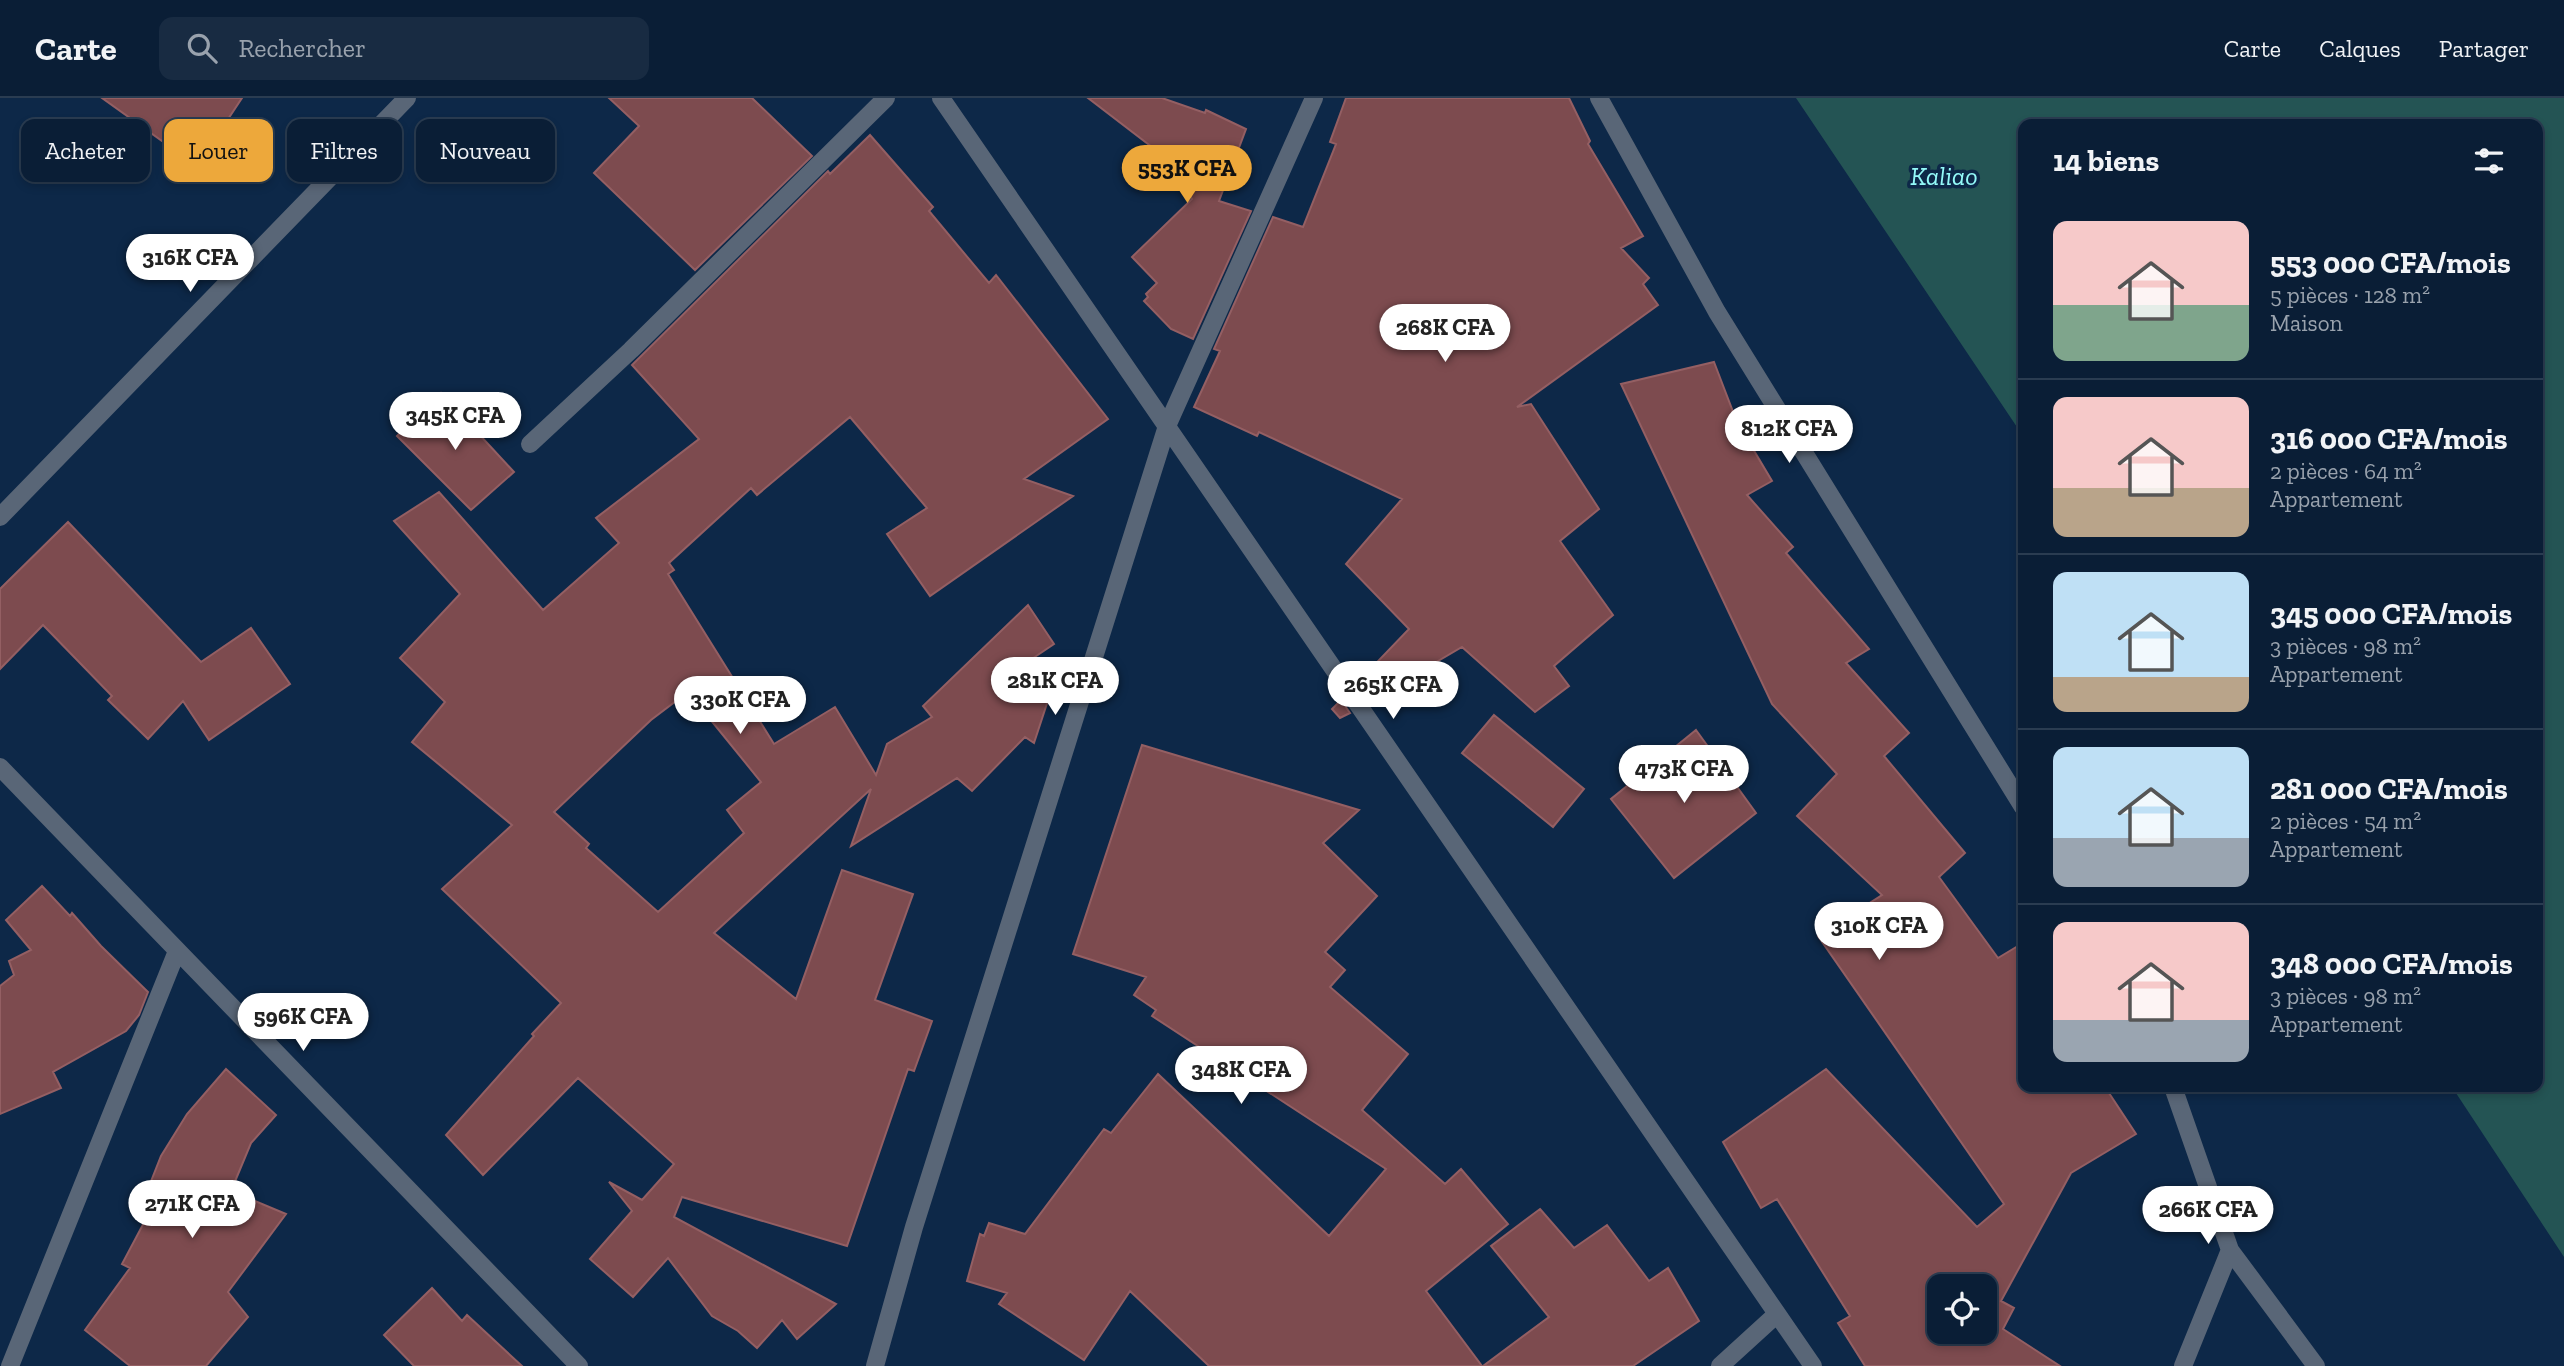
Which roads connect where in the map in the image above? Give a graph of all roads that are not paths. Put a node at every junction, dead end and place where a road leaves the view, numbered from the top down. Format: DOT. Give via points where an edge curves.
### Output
graph roads {
  1 [pos="407,98"];
  2 [pos="886,98"];
  3 [pos="941,98"];
  4 [pos="1314,98"];
  5 [pos="1599,98"];
  6 [pos="1167,426"];
  7 [pos="530,444"];
  8 [pos="0,517"];
  9 [pos="0,767"];
  10 [pos="2018,799"];
  11 [pos="177,951"];
  12 [pos="2175,1092"];
  13 [pos="2230,1250"];
  14 [pos="1777,1314"];
  15 [pos="560,1359"];
  16 [pos="10,1366"];
  17 [pos="579,1366"];
  18 [pos="875,1366"];
  19 [pos="1720,1366"];
  20 [pos="1813,1366"];
  21 [pos="2183,1366"];
  22 [pos="2316,1366"];
  1 -- 8 [label="street"];
  2 -- 7 [label="street"];
  3 -- 6 [label="street"];
  4 -- 6 [label="street"];
  5 -- 10 [label="street" via="1717,312"];
  6 -- 14 [label="street"];
  6 -- 18 [label="street" via="918,1214"];
  9 -- 11 [label="street"];
  11 -- 15 [label="street"];
  11 -- 16 [label="street"];
  12 -- 13 [label="street"];
  13 -- 21 [label="street"];
  13 -- 22 [label="street"];
  14 -- 19 [label="street"];
  14 -- 20 [label="street"];
  15 -- 17 [label="street"];
}
